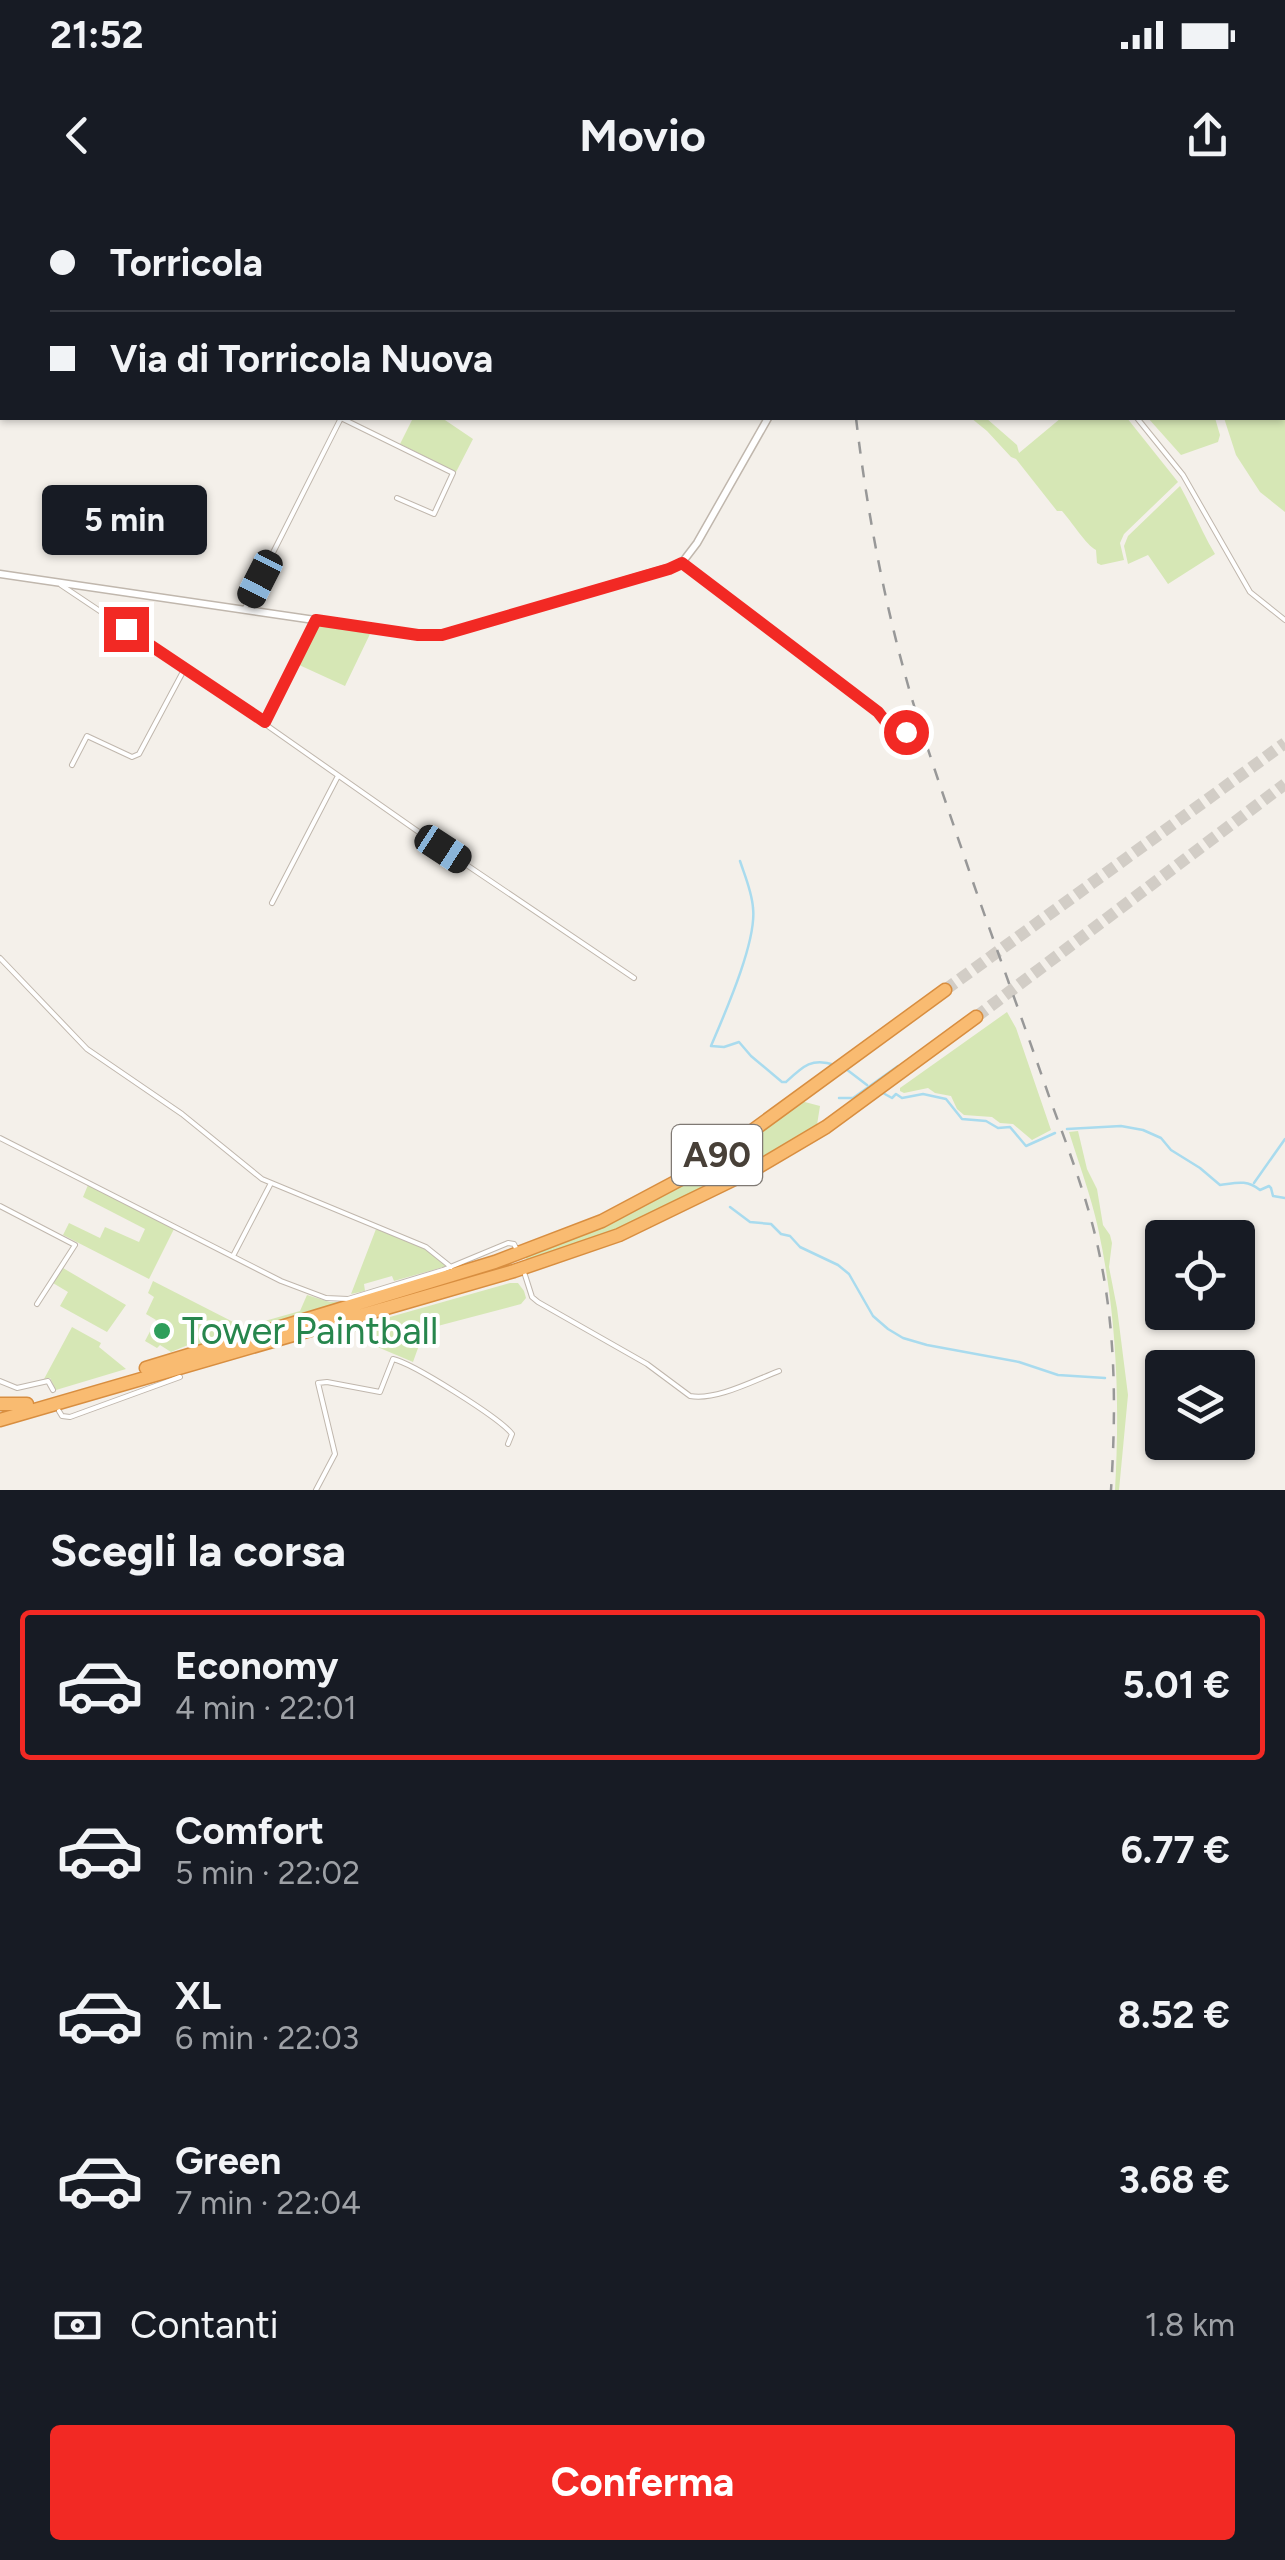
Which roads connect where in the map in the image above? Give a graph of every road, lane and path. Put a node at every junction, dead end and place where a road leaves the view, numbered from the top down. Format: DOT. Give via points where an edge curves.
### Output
graph roads {
  1 [pos="340,420"];
  2 [pos="345,420"];
  3 [pos="767,420"];
  4 [pos="1138,420"];
  5 [pos="398,498"];
  6 [pos="682,563"];
  7 [pos="0,574"];
  8 [pos="57,582"];
  9 [pos="244,610"];
  10 [pos="316,620"];
  11 [pos="1285,620"];
  12 [pos="185,668"];
  13 [pos="265,722"];
  14 [pos="886,722"];
  15 [pos="72,764"];
  16 [pos="338,776"];
  17 [pos="272,903"];
  18 [pos="0,958"];
  19 [pos="634,978"];
  20 [pos="946,990"];
  21 [pos="976,1017"];
  22 [pos="0,1138"];
  23 [pos="270,1184"];
  24 [pos="0,1206"];
  25 [pos="517,1250"];
  26 [pos="233,1256"];
  27 [pos="520,1259"];
  28 [pos="451,1266"];
  29 [pos="523,1266"];
  30 [pos="525,1275"];
  31 [pos="37,1304"];
  32 [pos="779,1370"];
  33 [pos="180,1377"];
  34 [pos="0,1381"];
  35 [pos="53,1390"];
  36 [pos="87,1394"];
  37 [pos="0,1408"];
  38 [pos="58,1410"];
  39 [pos="0,1420"];
  40 [pos="0,1428"];
  41 [pos="508,1444"];
  42 [pos="316,1490"];
  1 -- 9 [label="street"];
  2 -- 5 [label="street" via="453,474 434,514"];
  3 -- 6 [label="street"];
  4 -- 11 [label="street" via="1183,474 1250,592"];
  6 -- 10 [label="street" via="442,635"];
  6 -- 14 [label="street"];
  7 -- 8 [label="street"];
  8 -- 9 [label="street"];
  8 -- 12 [label="street"];
  9 -- 10 [label="street"];
  10 -- 13 [label="street"];
  12 -- 13 [label="street"];
  12 -- 15 [label="street" via="138,755 88,736"];
  13 -- 16 [label="street"];
  14 -- 14 [label="street" via="902,719 906,732 890,734"];
  16 -- 17 [label="street"];
  16 -- 19 [label="street"];
  18 -- 23 [label="street" via="87,1049"];
  20 -- 37 [label="highway, A90" via="682,1179 591,1226 495,1262"];
  21 -- 36 [label="highway, A90" via="826,1127 619,1235"];
  22 -- 26 [label="street"];
  23 -- 26 [label="street"];
  23 -- 28 [label="street" via="426,1247"];
  24 -- 31 [label="street" via="75,1245"];
  25 -- 28 [label="street" via="508,1242"];
  26 -- 28 [label="street" via="335,1300"];
  27 -- 29 [label="street"];
  30 -- 32 [label="street" via="538,1302 690,1396 713,1395"];
  33 -- 38 [label="street" via="70,1417"];
  34 -- 35 [label="street" via="17,1388 48,1381"];
  36 -- 39 [label="highway, A90"];
  36 -- 40 [label="highway"];
  41 -- 42 [label="street" via="512,1434 498,1420 392,1359 380,1392 318,1383 336,1454"];
}
